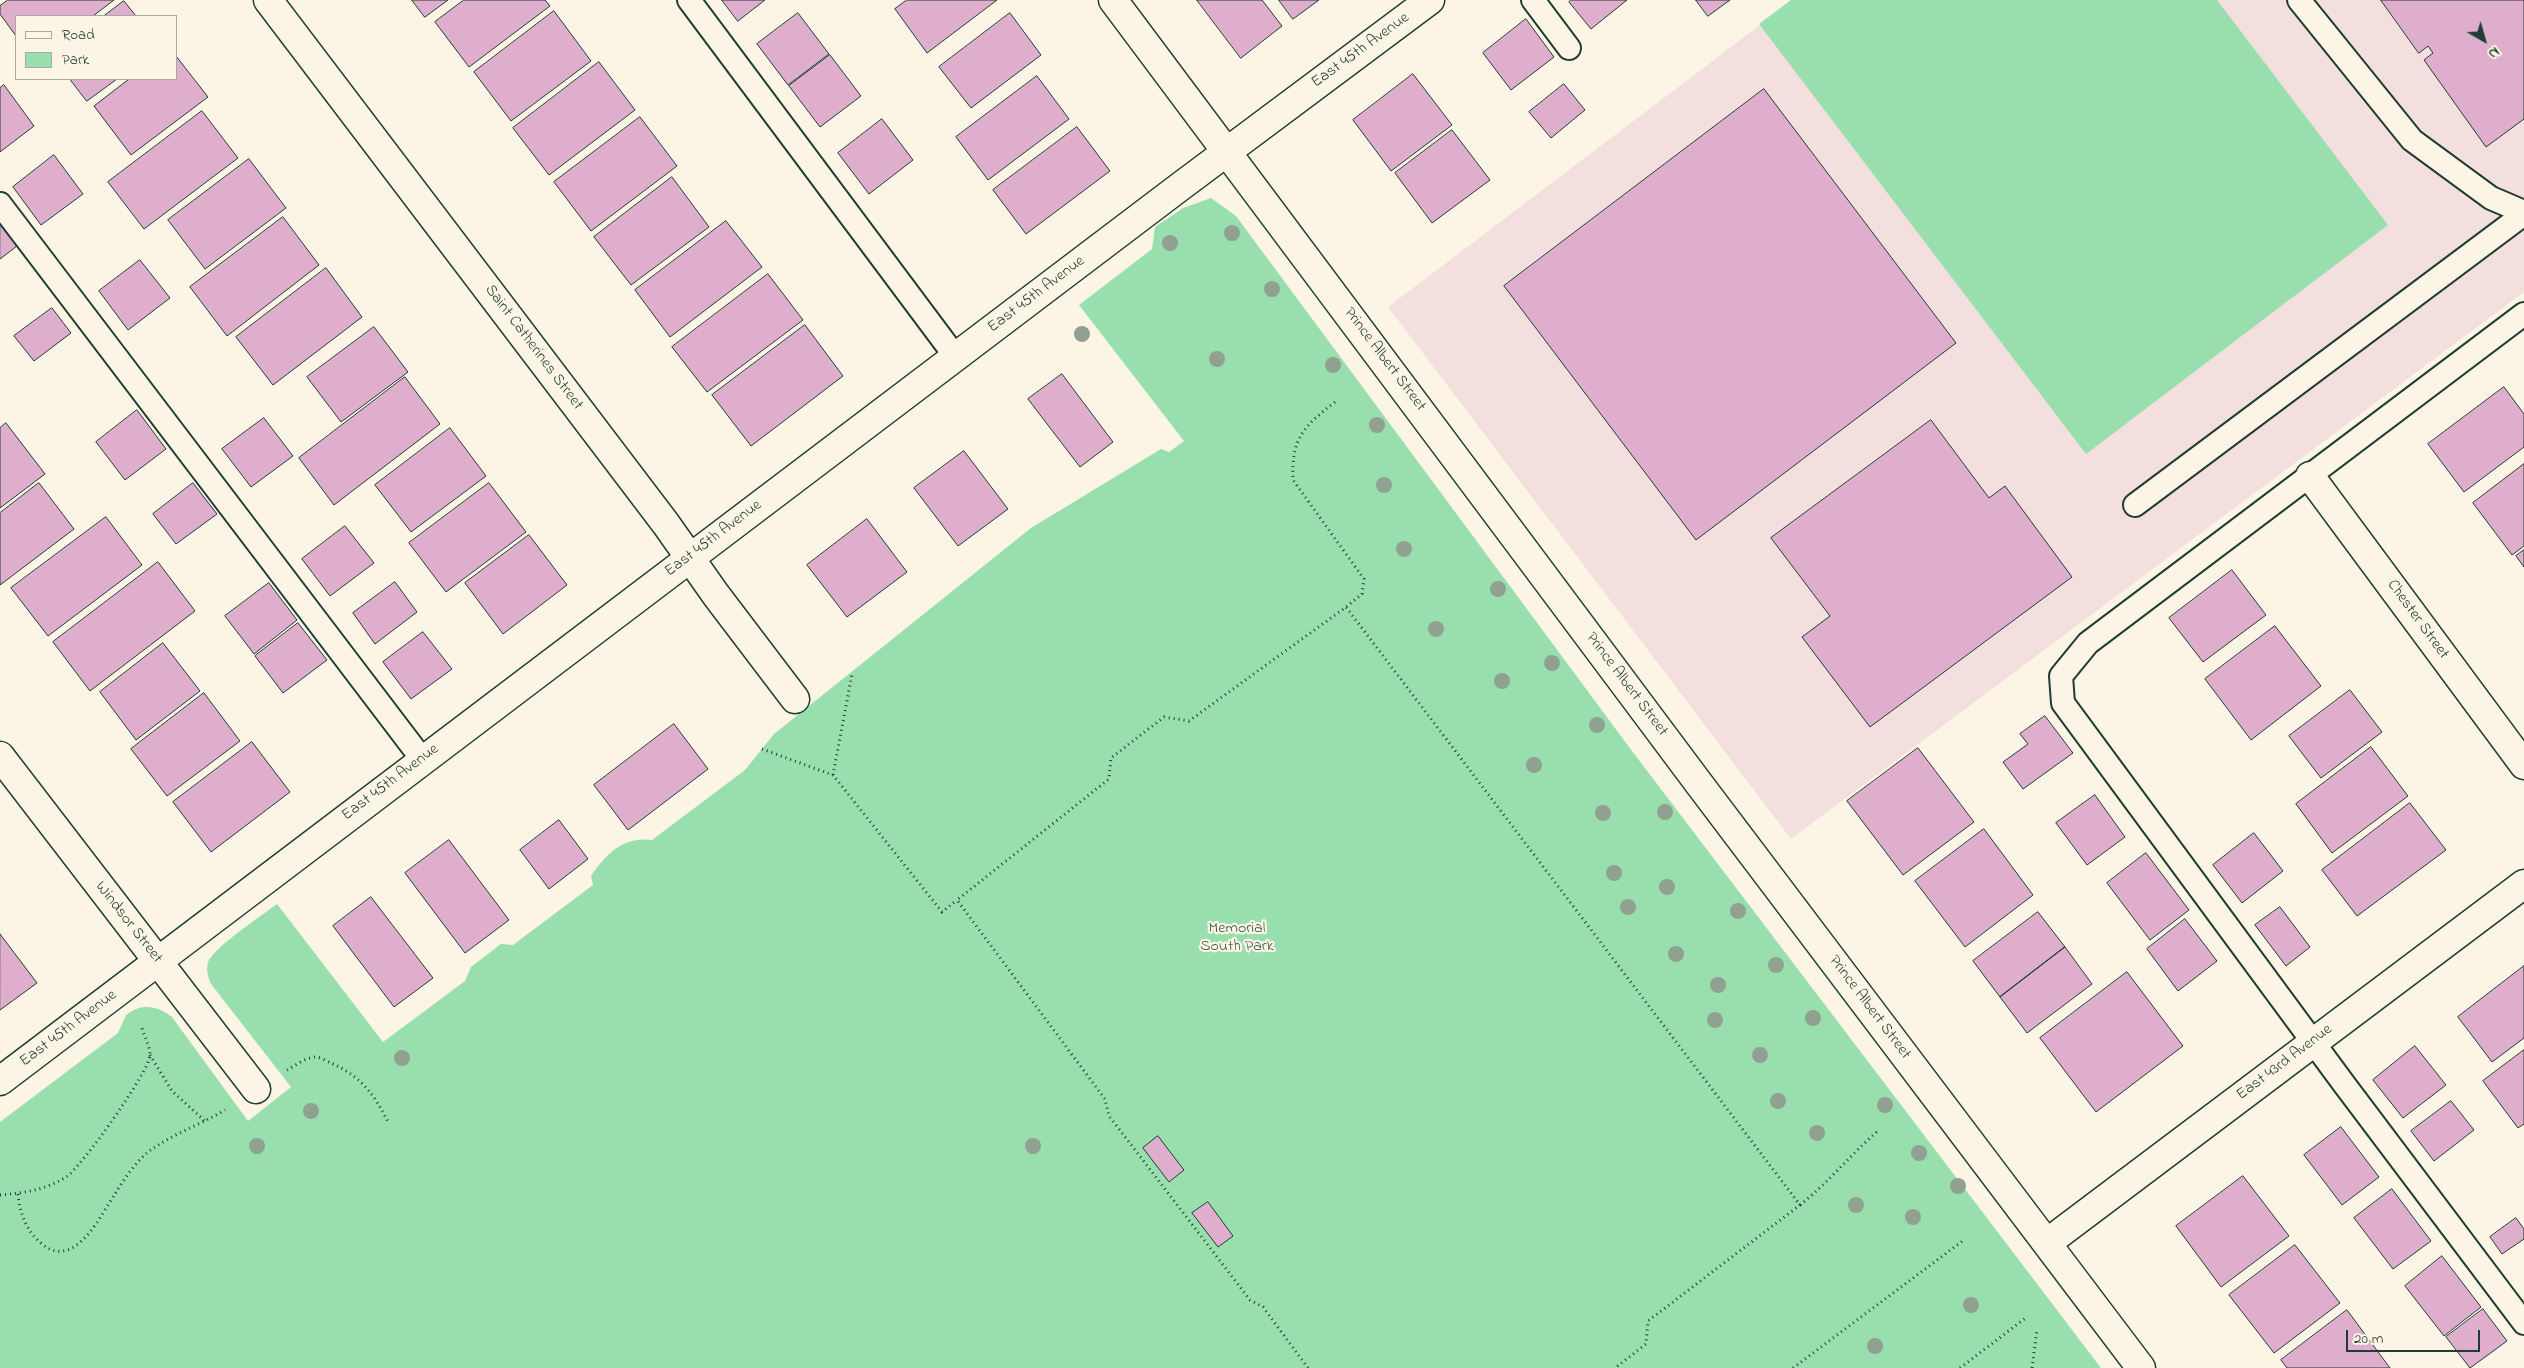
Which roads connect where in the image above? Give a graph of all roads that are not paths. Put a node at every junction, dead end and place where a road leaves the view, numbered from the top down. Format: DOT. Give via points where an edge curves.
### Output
graph roads {
  1 [pos="268,0"];
  2 [pos="689,0"];
  3 [pos="1113,0"];
  4 [pos="1430,0"];
  5 [pos="1532,0"];
  6 [pos="2299,0"];
  7 [pos="1569,48"];
  8 [pos="1228,152"];
  9 [pos="0,204"];
  10 [pos="2524,213"];
  11 [pos="2524,314"];
  12 [pos="955,356"];
  13 [pos="2310,476"];
  14 [pos="2135,505"];
  15 [pos="690,558"];
  16 [pos="795,699"];
  17 [pos="0,756"];
  18 [pos="422,759"];
  19 [pos="2524,765"];
  20 [pos="2524,884"];
  21 [pos="158,962"];
  22 [pos="2314,1041"];
  23 [pos="0,1081"];
  24 [pos="256,1089"];
  25 [pos="2047,1243"];
  26 [pos="2524,1323"];
  27 [pos="2141,1368"];
  1 -- 15 [label="street, Saint Catherines Street"];
  2 -- 12 [label="lane"];
  3 -- 8 [label="street, Prince Albert Street"];
  4 -- 8 [label="street, East 45th Avenue"];
  5 -- 7 [label="lane"];
  6 -- 10 [label="lane" via="2412,140 2491,198"];
  8 -- 12 [label="street, East 45th Avenue"];
  8 -- 25 [label="street, Prince Albert Street" via="1700,785"];
  9 -- 18 [label="lane"];
  10 -- 14 [label="lane"];
  11 -- 13 [label="lane"];
  12 -- 15 [label="street, East 45th Avenue"];
  13 -- 19 [label="street, Chester Street"];
  13 -- 22 [label="lane" via="2088,643 2061,676 2063,703"];
  15 -- 16 [label="street, Saint Catherines Street"];
  15 -- 18 [label="street, East 45th Avenue"];
  17 -- 21 [label="street, Windsor Street"];
  18 -- 21 [label="street, East 45th Avenue"];
  20 -- 22 [label="street, East 43rd Avenue"];
  21 -- 23 [label="street, East 45th Avenue"];
  21 -- 24 [label="street, Windsor Street"];
  22 -- 25 [label="street, East 43rd Avenue"];
  22 -- 26 [label="lane"];
  25 -- 27 [label="street, Prince Albert Street"];
}
